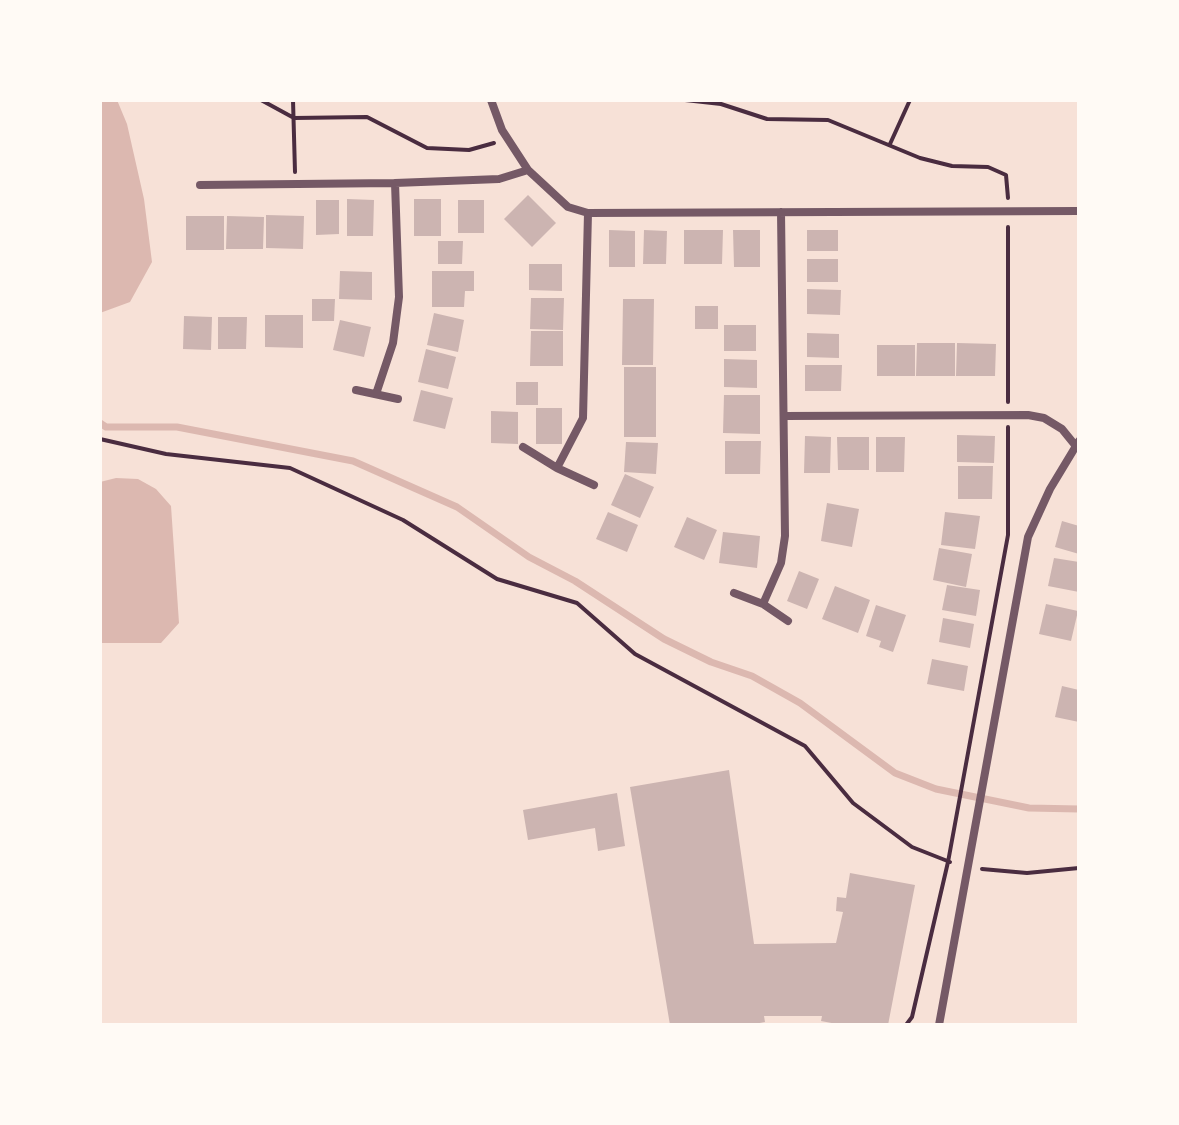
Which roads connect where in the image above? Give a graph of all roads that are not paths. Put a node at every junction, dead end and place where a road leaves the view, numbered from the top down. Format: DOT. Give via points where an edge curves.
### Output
graph roads {
  1 [pos="491,100"];
  2 [pos="528,170"];
  3 [pos="395,183"];
  4 [pos="200,185"];
  5 [pos="1079,211"];
  6 [pos="781,212"];
  7 [pos="588,213"];
  8 [pos="356,390"];
  9 [pos="376,394"];
  10 [pos="398,399"];
  11 [pos="784,416"];
  12 [pos="1077,443"];
  13 [pos="523,447"];
  14 [pos="557,468"];
  15 [pos="594,485"];
  16 [pos="734,593"];
  17 [pos="763,604"];
  18 [pos="788,621"];
  19 [pos="939,1025"];
  1 -- 2 [label="street"];
  2 -- 3 [label="street" via="499,179"];
  2 -- 7 [label="street" via="568,207"];
  3 -- 4 [label="street"];
  3 -- 9 [label="street" via="399,297 393,343"];
  5 -- 6 [label="street"];
  6 -- 7 [label="street"];
  6 -- 11 [label="street"];
  7 -- 14 [label="street" via="583,418"];
  8 -- 9 [label="street"];
  9 -- 10 [label="street"];
  11 -- 12 [label="street" via="1044,418"];
  11 -- 17 [label="street" via="785,536 781,563"];
  12 -- 19 [label="street" via="1028,537"];
  13 -- 14 [label="street"];
  14 -- 15 [label="street"];
  16 -- 17 [label="street"];
  17 -- 18 [label="street"];
}
